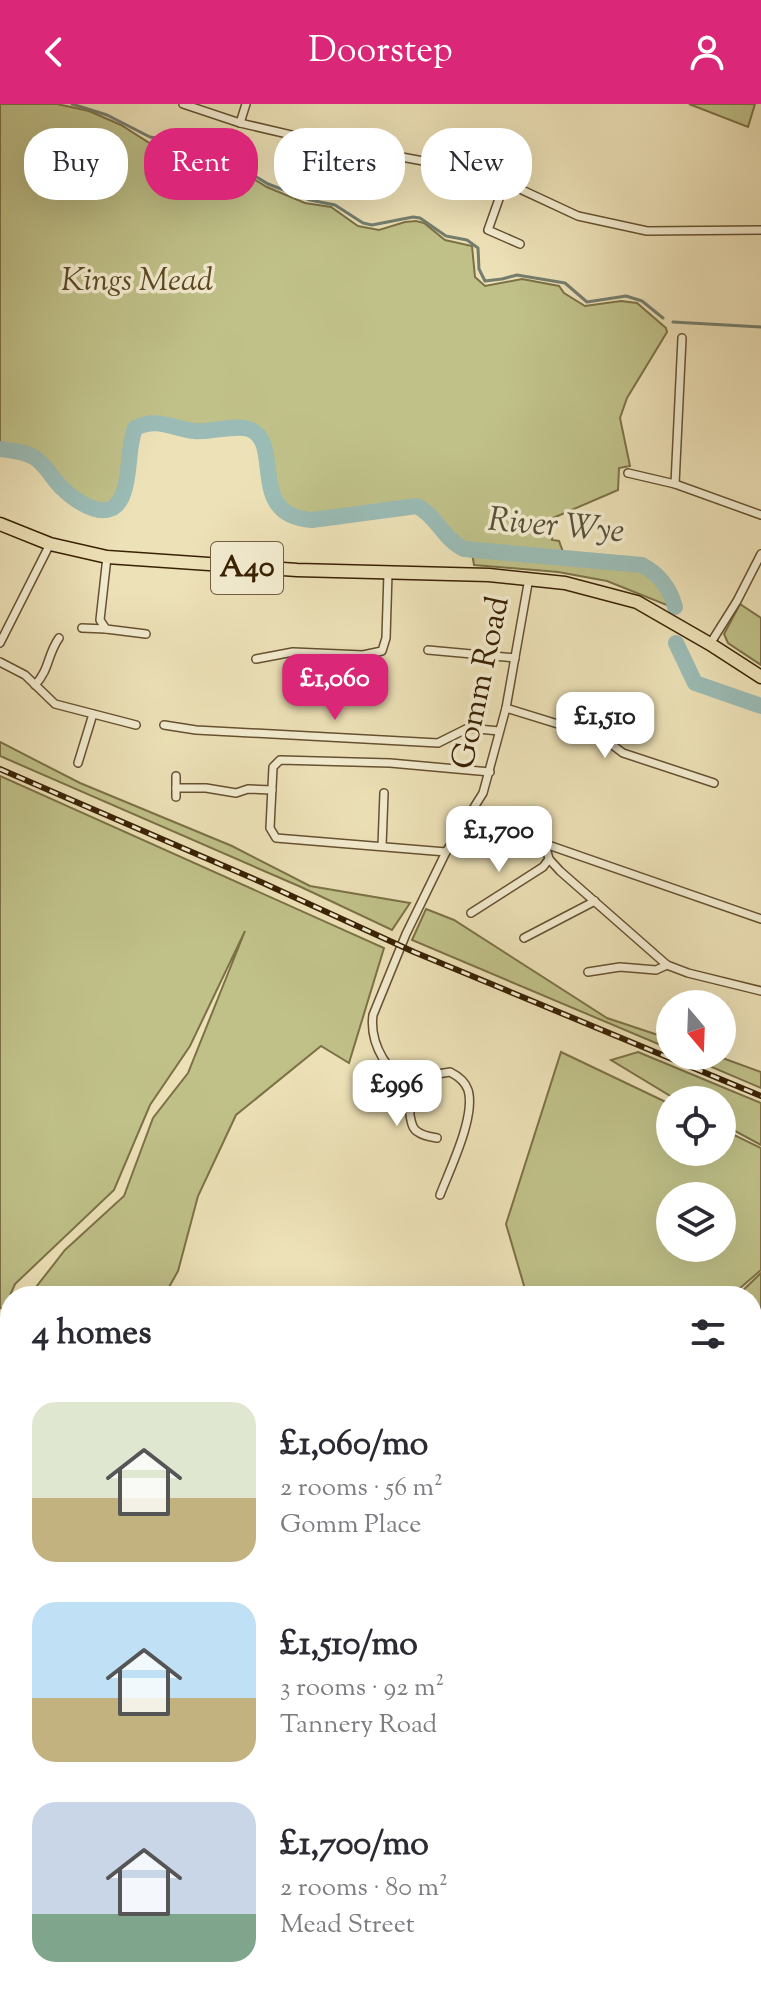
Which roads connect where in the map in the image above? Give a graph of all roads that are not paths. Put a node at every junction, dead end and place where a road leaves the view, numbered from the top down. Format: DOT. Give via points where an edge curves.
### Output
graph roads {
  1 [pos="183,104"];
  2 [pos="246,104"];
  3 [pos="240,123"];
  4 [pos="421,161"];
  5 [pos="532,195"];
  6 [pos="499,200"];
  7 [pos="761,230"];
  8 [pos="520,244"];
  9 [pos="682,338"];
  10 [pos="628,473"];
  11 [pos="675,484"];
  12 [pos="761,515"];
  13 [pos="0,524"];
  14 [pos="50,544"];
  15 [pos="761,554"];
  16 [pos="107,557"];
  17 [pos="757,572"];
  18 [pos="388,573"];
  19 [pos="529,578"];
  20 [pos="82,628"];
  21 [pos="106,629"];
  22 [pos="146,634"];
  23 [pos="59,638"];
  24 [pos="0,643"];
  25 [pos="710,644"];
  26 [pos="428,650"];
  27 [pos="515,658"];
  28 [pos="256,659"];
  29 [pos="0,662"];
  30 [pos="761,677"];
  31 [pos="35,685"];
  32 [pos="506,708"];
  33 [pos="93,714"];
  34 [pos="136,725"];
  35 [pos="164,725"];
  36 [pos="499,731"];
  37 [pos="78,763"];
  38 [pos="490,772"];
  39 [pos="176,776"];
  40 [pos="714,783"];
  41 [pos="272,790"];
  42 [pos="384,793"];
  43 [pos="468,817"];
  44 [pos="545,844"];
  45 [pos="382,846"];
  46 [pos="446,852"];
  47 [pos="549,859"];
  48 [pos="595,901"];
  49 [pos="471,913"];
  50 [pos="761,919"];
  51 [pos="524,938"];
  52 [pos="667,965"];
  53 [pos="588,972"];
  54 [pos="761,991"];
  55 [pos="416,1089"];
  56 [pos="437,1138"];
  57 [pos="440,1195"];
  1 -- 3 [label="street"];
  2 -- 3 [label="street"];
  3 -- 4 [label="street"];
  5 -- 7 [label="street" via="578,216 647,231"];
  6 -- 8 [label="street" via="488,230"];
  9 -- 11 [label="street"];
  10 -- 11 [label="street"];
  11 -- 12 [label="street"];
  13 -- 14 [label="main road, A40"];
  14 -- 16 [label="main road, A40"];
  14 -- 24 [label="street"];
  15 -- 17 [label="street"];
  16 -- 18 [label="main road, A40"];
  16 -- 21 [label="street" via="100,620"];
  17 -- 25 [label="street"];
  18 -- 19 [label="main road, A40"];
  18 -- 28 [label="street" via="382,651 293,652"];
  19 -- 25 [label="main road, A40" via="637,602"];
  19 -- 27 [label="street, Gomm Road"];
  20 -- 21 [label="street"];
  21 -- 22 [label="street"];
  23 -- 31 [label="street" via="47,672"];
  25 -- 30 [label="main road, A40"];
  26 -- 27 [label="street"];
  27 -- 32 [label="street, Gomm Road"];
  29 -- 31 [label="street"];
  31 -- 33 [label="street" via="55,704"];
  32 -- 36 [label="street, Gomm Road"];
  32 -- 40 [label="street"];
  33 -- 34 [label="street"];
  33 -- 37 [label="street"];
  35 -- 36 [label="street" via="438,743 468,728"];
  36 -- 38 [label="street, Gomm Road"];
  38 -- 41 [label="street" via="280,760 273,767"];
  38 -- 43 [label="street, Gomm Road"];
  39 -- 41 [label="street" via="176,793 206,788 236,793"];
  41 -- 45 [label="street" via="270,828 276,838"];
  42 -- 45 [label="street"];
  43 -- 44 [label="street"];
  43 -- 46 [label="street, Gomm Road"];
  44 -- 47 [label="street"];
  44 -- 50 [label="street"];
  45 -- 46 [label="street"];
  46 -- 55 [label="street, Gomm Road" via="383,988 371,1027 379,1051"];
  47 -- 48 [label="street"];
  47 -- 49 [label="street"];
  48 -- 51 [label="street"];
  48 -- 52 [label="street"];
  52 -- 53 [label="street" via="656,970 620,967"];
  52 -- 54 [label="street"];
  55 -- 56 [label="street" via="409,1106 412,1125"];
  55 -- 57 [label="street" via="439,1073 450,1072 469,1091 469,1113"];
}
